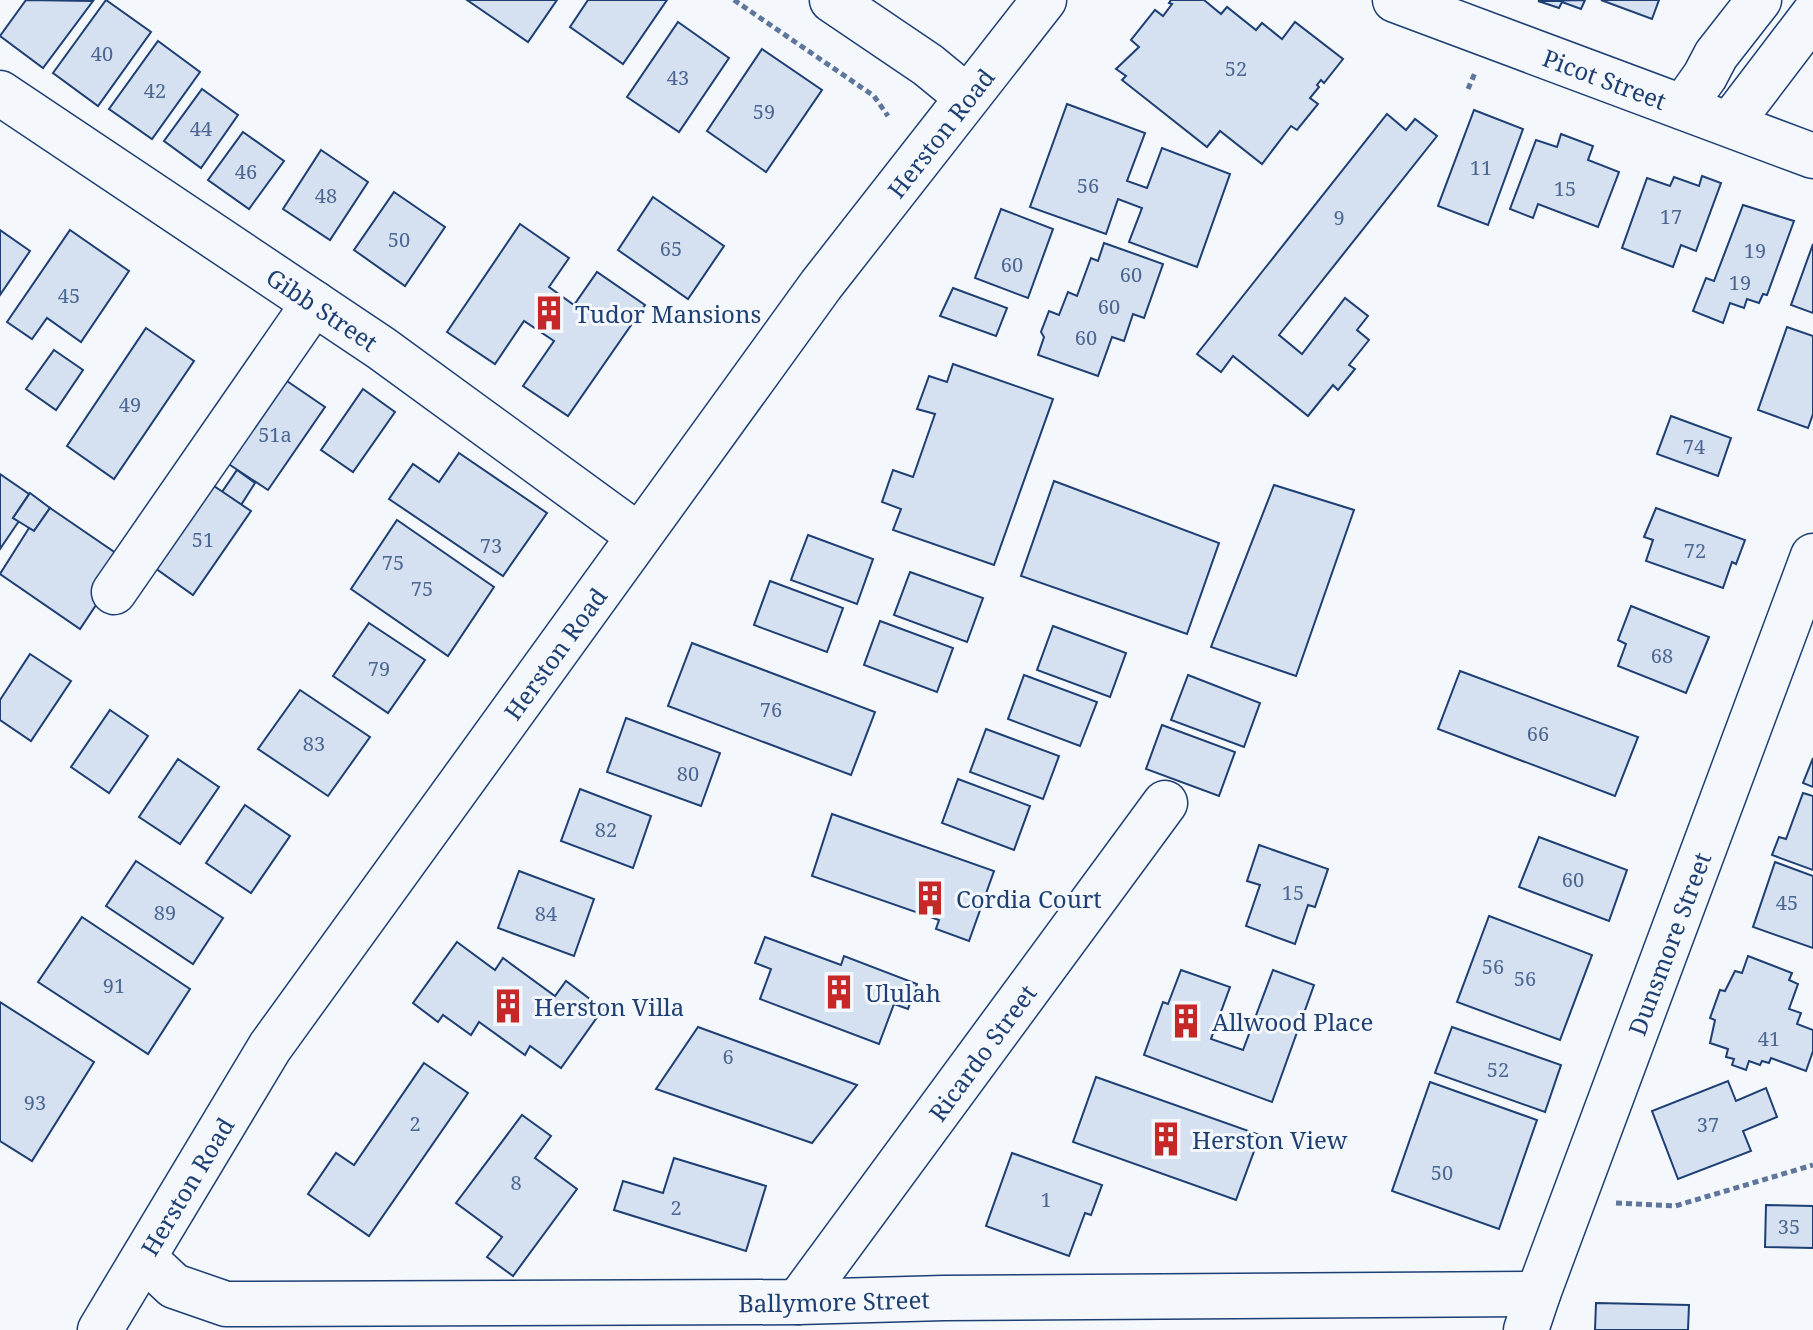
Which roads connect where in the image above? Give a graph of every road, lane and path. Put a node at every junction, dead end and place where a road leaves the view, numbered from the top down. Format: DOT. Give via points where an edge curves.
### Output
graph roads {
  1 [pos="734,0"];
  2 [pos="832,0"];
  3 [pos="1044,0"];
  4 [pos="1395,0"];
  5 [pos="1759,0"];
  6 [pos="1813,15"];
  7 [pos="0,93"];
  8 [pos="967,97"];
  9 [pos="1683,107"];
  10 [pos="888,116"];
  11 [pos="1730,124"];
  12 [pos="1813,156"];
  13 [pos="314,303"];
  14 [pos="639,536"];
  15 [pos="1813,556"];
  16 [pos="114,592"];
  17 [pos="1165,803"];
  18 [pos="1813,1165"];
  19 [pos="1574,1201"];
  20 [pos="144,1258"];
  21 [pos="798,1302"];
  22 [pos="1532,1312"];
  23 [pos="944,1314"];
  24 [pos="406,1316"];
  25 [pos="100,1330"];
  1 -- 10 [label="path" via="874,96"];
  2 -- 8 [label="street"];
  3 -- 8 [label="street, Herston Road"];
  4 -- 9 [label="street, Picot Street"];
  5 -- 9 [label="street"];
  6 -- 11 [label="street"];
  7 -- 13 [label="street, Gibb Street"];
  8 -- 14 [label="street, Herston Road" via="821,285"];
  9 -- 11 [label="street, Picot Street"];
  11 -- 12 [label="street, Picot Street"];
  13 -- 14 [label="street, Gibb Street"];
  13 -- 16 [label="street"];
  14 -- 20 [label="street, Herston Road" via="270,1047"];
  15 -- 19 [label="street, Dunsmore Street"];
  17 -- 21 [label="street, Ricardo Street"];
  18 -- 19 [label="path" via="1675,1206"];
  19 -- 22 [label="street, Dunsmore Street"];
  20 -- 24 [label="street, Ballymore Street" via="174,1286 226,1304"];
  20 -- 25 [label="street, Herston Road"];
  21 -- 23 [label="street, Ballymore Street"];
  21 -- 24 [label="street, Ballymore Street"];
  22 -- 23 [label="street, Ballymore Street"];
}
